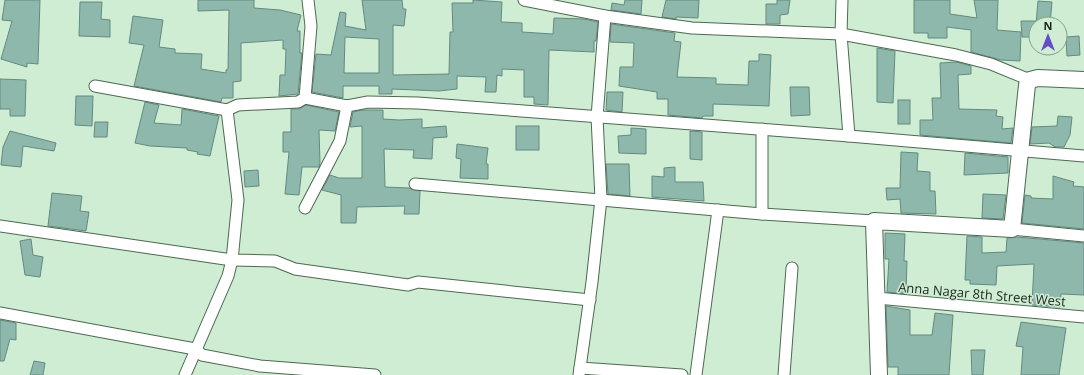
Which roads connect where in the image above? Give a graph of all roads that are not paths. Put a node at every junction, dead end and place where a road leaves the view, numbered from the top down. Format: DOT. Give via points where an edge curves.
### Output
graph roads {
  1 [pos="308,0"];
  2 [pos="524,0"];
  3 [pos="842,0"];
  4 [pos="605,16"];
  5 [pos="841,34"];
  6 [pos="1030,80"];
  7 [pos="1084,80"];
  8 [pos="95,86"];
  9 [pos="305,98"];
  10 [pos="347,106"];
  11 [pos="227,110"];
  12 [pos="597,117"];
  13 [pos="762,129"];
  14 [pos="849,136"];
  15 [pos="1019,149"];
  16 [pos="1084,156"];
  17 [pos="415,184"];
  18 [pos="601,199"];
  19 [pos="305,208"];
  20 [pos="718,210"];
  21 [pos="762,214"];
  22 [pos="874,221"];
  23 [pos="0,226"];
  24 [pos="1012,229"];
  25 [pos="1084,236"];
  26 [pos="232,260"];
  27 [pos="792,268"];
  28 [pos="877,298"];
  29 [pos="590,300"];
  30 [pos="0,313"];
  31 [pos="1084,317"];
  32 [pos="195,349"];
  33 [pos="579,372"];
  34 [pos="185,375"];
  35 [pos="375,375"];
  36 [pos="682,375"];
  37 [pos="696,375"];
  38 [pos="784,375"];
  39 [pos="879,375"];
  1 -- 9 [label="street" via="311,26"];
  2 -- 4 [label="street"];
  3 -- 5 [label="street"];
  4 -- 5 [label="street" via="692,28"];
  4 -- 12 [label="street"];
  5 -- 6 [label="street" via="963,57 991,64"];
  5 -- 14 [label="street"];
  6 -- 7 [label="street"];
  6 -- 15 [label="street" via="1024,96"];
  8 -- 11 [label="street"];
  9 -- 10 [label="street"];
  9 -- 11 [label="street" via="298,102 238,105"];
  10 -- 12 [label="street" via="368,102 418,104"];
  10 -- 19 [label="street" via="340,140"];
  11 -- 26 [label="street" via="238,200"];
  12 -- 13 [label="street"];
  12 -- 18 [label="street"];
  13 -- 14 [label="street"];
  13 -- 21 [label="street"];
  14 -- 15 [label="street"];
  15 -- 16 [label="street"];
  15 -- 24 [label="street"];
  17 -- 18 [label="street"];
  18 -- 20 [label="street"];
  18 -- 29 [label="street"];
  20 -- 21 [label="street"];
  20 -- 37 [label="street"];
  21 -- 22 [label="street"];
  22 -- 24 [label="street"];
  22 -- 28 [label="street"];
  23 -- 26 [label="street"];
  24 -- 25 [label="street"];
  26 -- 29 [label="street" via="275,261 295,269 408,285 418,282"];
  26 -- 32 [label="street" via="228,276"];
  27 -- 38 [label="street"];
  28 -- 31 [label="street, Anna Nagar 8th Street West"];
  28 -- 39 [label="street"];
  29 -- 33 [label="street"];
  30 -- 32 [label="street"];
  32 -- 34 [label="street"];
  32 -- 35 [label="street" via="202,354 260,366"];
  33 -- 36 [label="street"];
}
